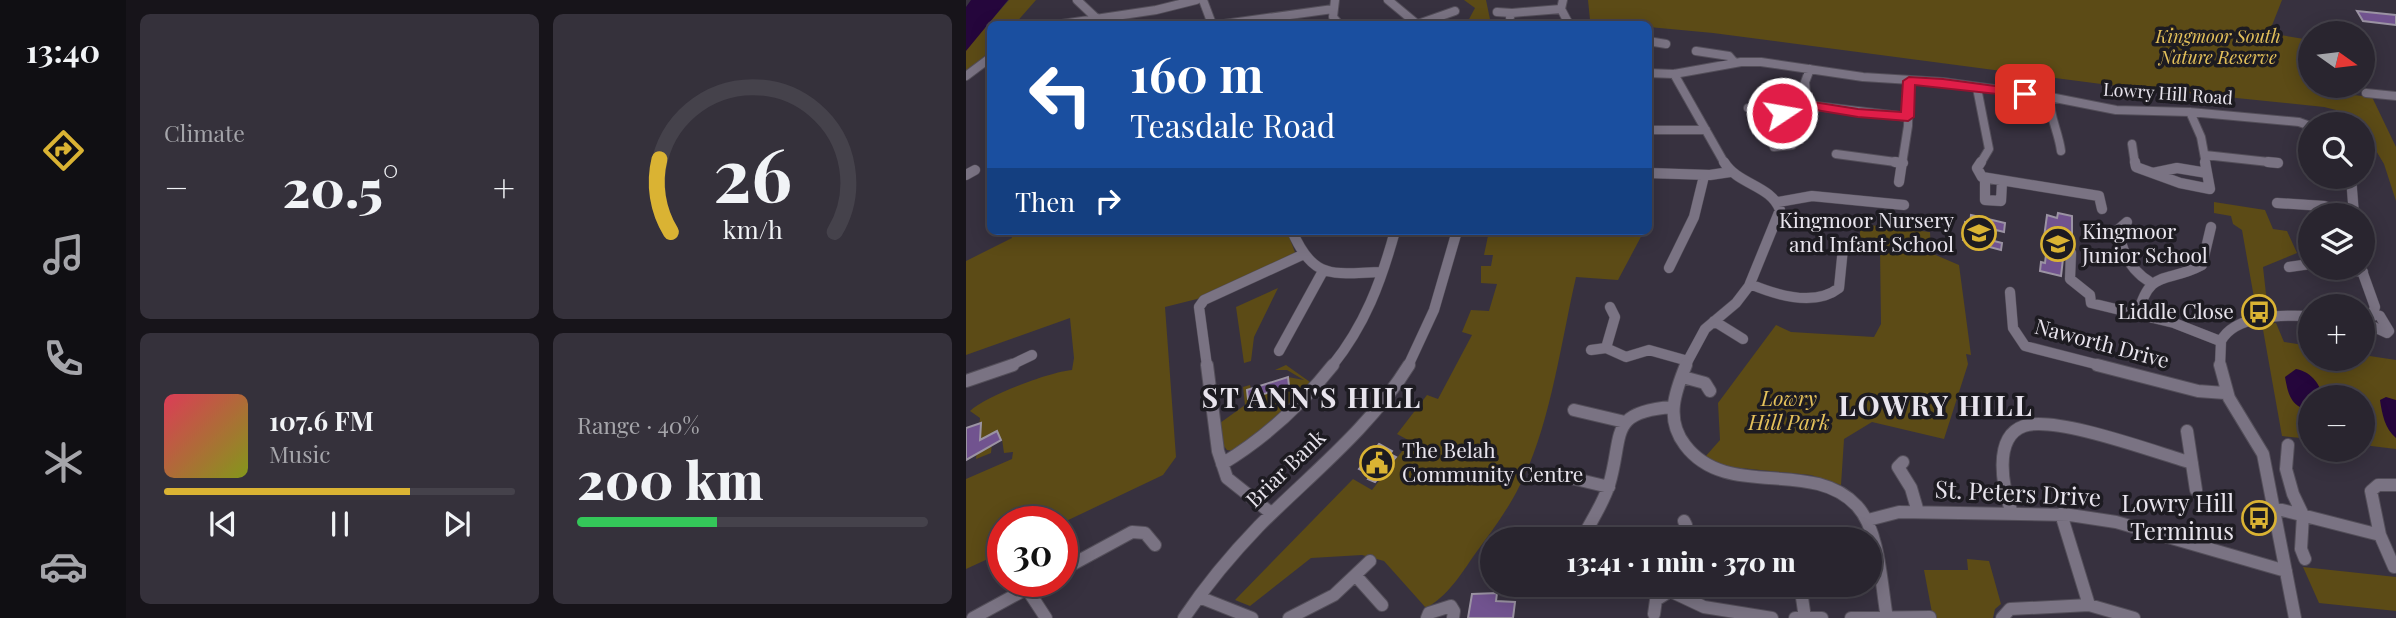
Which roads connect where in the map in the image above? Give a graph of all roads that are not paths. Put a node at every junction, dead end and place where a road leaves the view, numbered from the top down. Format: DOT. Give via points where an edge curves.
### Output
graph roads {
  1 [pos="1196,0"];
  2 [pos="1203,0"];
  3 [pos="1388,0"];
  4 [pos="1563,0"];
  5 [pos="1081,1"];
  6 [pos="1334,5"];
  7 [pos="1561,9"];
  8 [pos="1455,11"];
  9 [pos="1141,12"];
  10 [pos="1497,12"];
  11 [pos="1093,16"];
  12 [pos="1074,21"];
  13 [pos="1144,21"];
  14 [pos="1210,21"];
  15 [pos="1273,21"];
  16 [pos="1414,21"];
  17 [pos="1427,21"];
  18 [pos="1567,21"];
  19 [pos="1652,42"];
  20 [pos="1666,44"];
  21 [pos="1696,51"];
  22 [pos="987,60"];
  23 [pos="1735,63"];
  24 [pos="1810,69"];
  25 [pos="1652,73"];
  26 [pos="1674,74"];
  27 [pos="966,76"];
  28 [pos="1909,81"];
  29 [pos="1977,88"];
  30 [pos="2375,94"];
  31 [pos="2396,96"];
  32 [pos="2050,97"];
  33 [pos="1807,105"];
  34 [pos="1748,108"];
  35 [pos="2190,112"];
  36 [pos="1797,114"];
  37 [pos="1908,117"];
  38 [pos="2298,122"];
  39 [pos="1652,130"];
  40 [pos="1706,130"];
  41 [pos="2132,144"];
  42 [pos="1773,147"];
  43 [pos="2061,151"];
  44 [pos="1836,154"];
  45 [pos="2205,155"];
  46 [pos="1903,163"];
  47 [pos="2278,163"];
  48 [pos="2170,169"];
  49 [pos="1730,172"];
  50 [pos="1652,173"];
  51 [pos="2207,173"];
  52 [pos="2151,174"];
  53 [pos="1704,176"];
  54 [pos="1985,179"];
  55 [pos="2175,181"];
  56 [pos="1899,182"];
  57 [pos="2001,189"];
  58 [pos="1778,202"];
  59 [pos="2277,203"];
  60 [pos="2298,204"];
  61 [pos="1904,205"];
  62 [pos="2102,209"];
  63 [pos="2124,223"];
  64 [pos="2210,226"];
  65 [pos="1294,235"];
  66 [pos="1394,235"];
  67 [pos="1456,235"];
  68 [pos="1843,248"];
  69 [pos="2071,253"];
  70 [pos="1302,255"];
  71 [pos="2298,264"];
  72 [pos="2289,267"];
  73 [pos="1669,268"];
  74 [pos="1323,271"];
  75 [pos="1382,272"];
  76 [pos="2150,282"];
  77 [pos="1750,284"];
  78 [pos="2010,292"];
  79 [pos="1617,312"];
  80 [pos="2138,314"];
  81 [pos="2375,315"];
  82 [pos="2298,316"];
  83 [pos="1714,321"];
  84 [pos="2375,329"];
  85 [pos="1743,339"];
  86 [pos="2220,341"];
  87 [pos="1606,348"];
  88 [pos="1591,350"];
  89 [pos="1279,351"];
  90 [pos="1032,355"];
  91 [pos="1688,361"];
  92 [pos="1683,377"];
  93 [pos="966,381"];
  94 [pos="1710,391"];
  95 [pos="2225,393"];
  96 [pos="1672,407"];
  97 [pos="1574,410"];
  98 [pos="1625,422"];
  99 [pos="2187,431"];
  100 [pos="2288,445"];
  101 [pos="2192,463"];
  102 [pos="1222,464"];
  103 [pos="1897,465"];
  104 [pos="1566,477"];
  105 [pos="2396,485"];
  106 [pos="1609,487"];
  107 [pos="2196,490"];
  108 [pos="2274,508"];
  109 [pos="1917,512"];
  110 [pos="1271,513"];
  111 [pos="2012,513"];
  112 [pos="2061,514"];
  113 [pos="2303,515"];
  114 [pos="1868,520"];
  115 [pos="1684,522"];
  116 [pos="1588,527"];
  117 [pos="1685,527"];
  118 [pos="2380,535"];
  119 [pos="1155,545"];
  120 [pos="2305,559"];
  121 [pos="1370,561"];
  122 [pos="1078,562"];
  123 [pos="2393,566"];
  124 [pos="2286,571"];
  125 [pos="1357,577"];
  126 [pos="1012,597"];
  127 [pos="1032,597"];
  128 [pos="1199,597"];
  129 [pos="1657,597"];
  130 [pos="1686,597"];
  131 [pos="1802,597"];
  132 [pos="1383,605"];
  133 [pos="2090,605"];
  134 [pos="1315,613"];
  135 [pos="1654,614"];
  136 [pos="1734,616"];
  137 [pos="1930,617"];
  138 [pos="973,618"];
  139 [pos="1046,618"];
  140 [pos="1185,618"];
  141 [pos="1252,618"];
  142 [pos="1289,618"];
  143 [pos="1427,618"];
  144 [pos="1453,618"];
  145 [pos="1772,618"];
  146 [pos="1795,618"];
  147 [pos="1805,618"];
  148 [pos="1822,618"];
  149 [pos="1851,618"];
  150 [pos="1887,618"];
  151 [pos="2002,618"];
  152 [pos="2134,618"];
  153 [pos="2295,618"];
  1 -- 9 [label="street"];
  2 -- 14 [label="street"];
  3 -- 16 [label="street"];
  4 -- 7 [label="street"];
  5 -- 11 [label="street"];
  6 -- 15 [label="street"];
  7 -- 10 [label="street" via="1511,15"];
  7 -- 18 [label="street"];
  8 -- 17 [label="street"];
  9 -- 11 [label="street"];
  9 -- 13 [label="street"];
  11 -- 12 [label="street"];
  19 -- 20 [label="street"];
  21 -- 23 [label="street" via="1729,55"];
  22 -- 27 [label="street"];
  23 -- 24 [label="street, Lowry Hill Road"];
  23 -- 26 [label="street, Lowry Hill Road"];
  24 -- 28 [label="street, Lowry Hill Road"];
  24 -- 33 [label="street" via="1805,82"];
  25 -- 26 [label="street, Lowry Hill Road"];
  26 -- 40 [label="street"];
  28 -- 29 [label="street, Lowry Hill Road"];
  28 -- 37 [label="street"];
  29 -- 32 [label="street, Lowry Hill Road"];
  29 -- 54 [label="street" via="1989,149 1977,168"];
  30 -- 31 [label="street"];
  32 -- 35 [label="street, Lowry Hill Road" via="2116,110"];
  32 -- 43 [label="street"];
  33 -- 36 [label="street"];
  33 -- 37 [label="street"];
  34 -- 36 [label="street"];
  35 -- 38 [label="street, Lowry Hill Road"];
  35 -- 45 [label="street"];
  36 -- 42 [label="street" via="1792,145"];
  37 -- 46 [label="street"];
  39 -- 40 [label="street"];
  40 -- 49 [label="street"];
  41 -- 52 [label="street" via="2136,167"];
  44 -- 46 [label="street"];
  45 -- 47 [label="street"];
  45 -- 51 [label="street"];
  46 -- 56 [label="street"];
  48 -- 51 [label="street"];
  48 -- 52 [label="street"];
  48 -- 55 [label="street"];
  49 -- 53 [label="street"];
  49 -- 58 [label="street"];
  50 -- 53 [label="street"];
  51 -- 55 [label="street" via="2210,189"];
  52 -- 55 [label="street"];
  53 -- 73 [label="street" via="1693,217"];
  54 -- 57 [label="street"];
  54 -- 57 [label="street" via="1985,200 1998,203"];
  57 -- 62 [label="street" via="2099,196"];
  58 -- 61 [label="street" via="1812,196"];
  58 -- 77 [label="street" via="1779,213"];
  59 -- 60 [label="street"];
  63 -- 76 [label="street" via="2119,229 2123,250 2136,273"];
  64 -- 76 [label="street" via="2203,265"];
  65 -- 70 [label="street"];
  66 -- 75 [label="street"];
  67 -- 110 [label="street, Briar Bank" via="1432,318 1398,382 1369,418"];
  68 -- 77 [label="street" via="1839,288 1832,294 1788,295"];
  69 -- 80 [label="street" via="2070,279 2090,295 2091,303"];
  70 -- 74 [label="street"];
  70 -- 102 [label="street" via="1204,300 1199,307"];
  71 -- 72 [label="street"];
  74 -- 75 [label="street"];
  74 -- 89 [label="street"];
  75 -- 102 [label="street" via="1360,327 1327,372 1259,438"];
  76 -- 80 [label="street"];
  77 -- 83 [label="street" via="1738,302"];
  78 -- 95 [label="street, Naworth Drive" via="2012,330 2025,346 2198,391"];
  79 -- 87 [label="street"];
  80 -- 86 [label="street"];
  81 -- 84 [label="street" via="2385,323 2387,333"];
  82 -- 86 [label="street" via="2254,320 2229,330"];
  83 -- 85 [label="street"];
  83 -- 91 [label="street" via="1701,333"];
  86 -- 95 [label="street" via="2219,370"];
  87 -- 88 [label="street"];
  87 -- 91 [label="street" via="1626,357 1648,350"];
  90 -- 93 [label="street"];
  91 -- 92 [label="street"];
  92 -- 94 [label="street" via="1705,383"];
  92 -- 96 [label="street"];
  95 -- 108 [label="street" via="2259,443"];
  96 -- 98 [label="street" via="1643,411"];
  96 -- 114 [label="street" via="1674,426 1684,447 1708,468 1827,487 1851,501"];
  97 -- 98 [label="street"];
  98 -- 106 [label="street" via="1616,440"];
  99 -- 101 [label="street"];
  100 -- 113 [label="street" via="2288,478"];
  101 -- 107 [label="street"];
  101 -- 111 [label="street" via="2058,425 2026,425 2013,432 2004,445 2004,483"];
  102 -- 110 [label="street" via="1230,481"];
  103 -- 109 [label="street" via="1911,488"];
  104 -- 106 [label="street"];
  105 -- 118 [label="street" via="2378,485 2371,491"];
  106 -- 116 [label="street"];
  108 -- 113 [label="street"];
  108 -- 124 [label="street"];
  109 -- 111 [label="street, St. Peters Drive"];
  109 -- 114 [label="street, St. Peters Drive" via="1886,513"];
  110 -- 128 [label="street, Briar Bank" via="1232,552"];
  111 -- 112 [label="street, St. Peters Drive"];
  112 -- 124 [label="street, St. Peters Drive" via="2116,522"];
  112 -- 133 [label="street"];
  113 -- 118 [label="street"];
  113 -- 120 [label="street" via="2300,535"];
  114 -- 150 [label="street"];
  115 -- 117 [label="street"];
  118 -- 123 [label="street"];
  119 -- 122 [label="street" via="1145,533 1132,533"];
  121 -- 125 [label="street"];
  124 -- 153 [label="street"];
  125 -- 132 [label="street"];
  125 -- 134 [label="street"];
  126 -- 138 [label="street"];
  127 -- 139 [label="street"];
  128 -- 140 [label="street, Briar Bank"];
  128 -- 141 [label="street"];
  129 -- 135 [label="street"];
  130 -- 136 [label="street"];
  131 -- 147 [label="street"];
  133 -- 151 [label="street" via="2010,609"];
  133 -- 152 [label="street"];
  134 -- 142 [label="street"];
  136 -- 145 [label="street"];
  137 -- 150 [label="street"];
  143 -- 144 [label="street" via="1429,613 1451,606"];
  146 -- 147 [label="street"];
  147 -- 148 [label="street"];
  149 -- 150 [label="street"];
}
